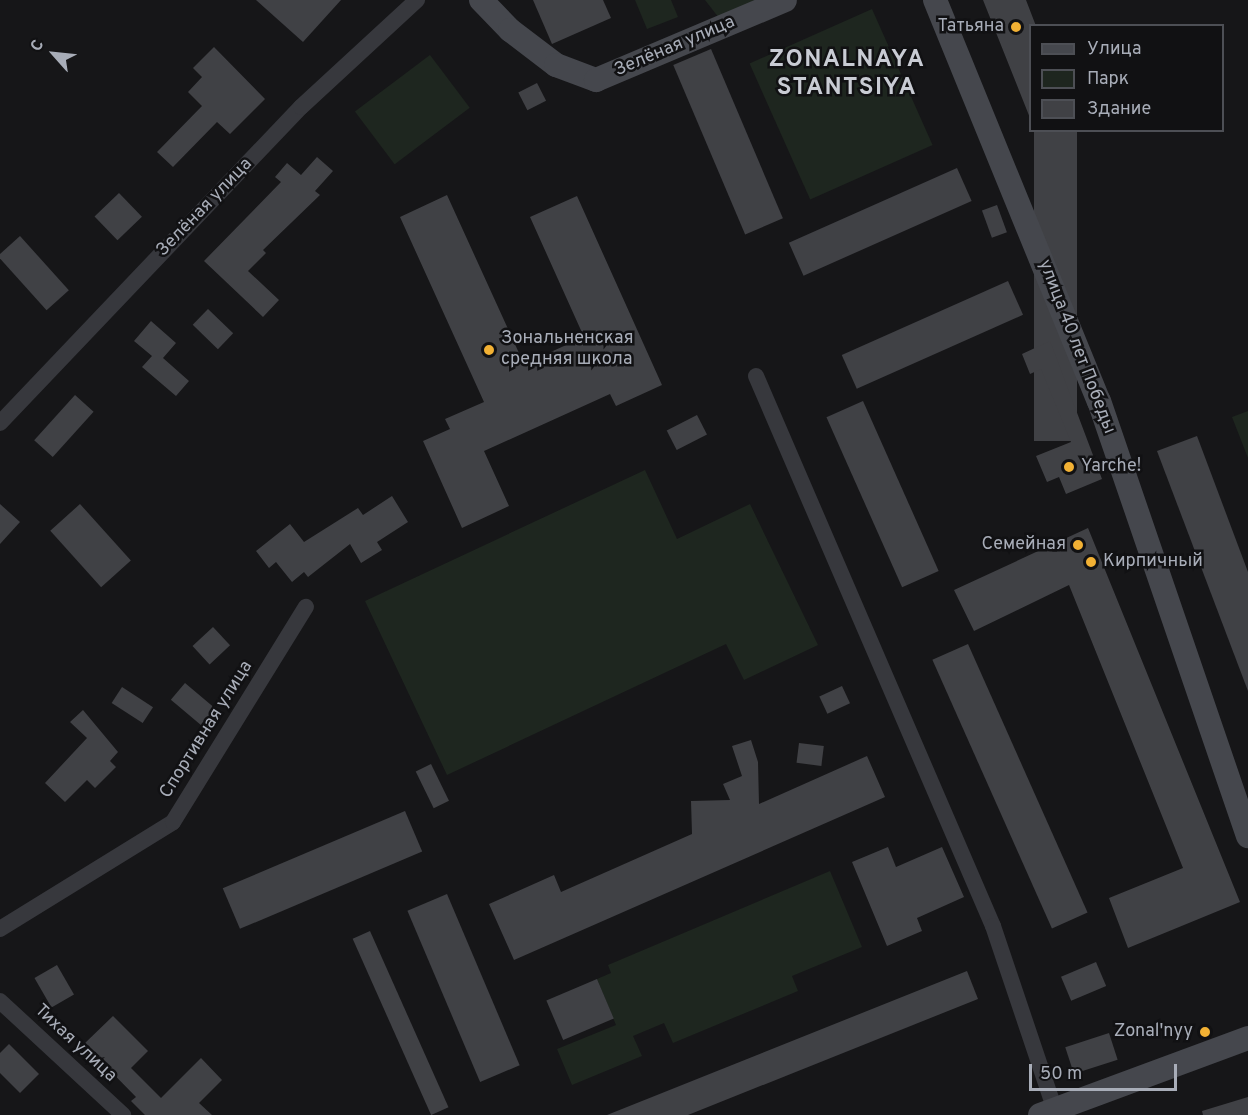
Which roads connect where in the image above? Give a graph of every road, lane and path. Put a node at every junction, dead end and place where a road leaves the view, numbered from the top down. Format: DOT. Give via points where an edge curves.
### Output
graph roads {
  1 [pos="417,0"];
  2 [pos="481,0"];
  3 [pos="785,0"];
  4 [pos="935,0"];
  5 [pos="756,376"];
  6 [pos="0,423"];
  7 [pos="306,608"];
  8 [pos="1248,836"];
  9 [pos="0,929"];
  10 [pos="0,1002"];
  11 [pos="1248,1038"];
  12 [pos="1047,1112"];
  13 [pos="123,1115"];
  1 -- 6 [label="street, Зелёная улица" via="301,107"];
  2 -- 3 [label="street, Зелёная улица" via="510,30 556,65 596,80"];
  4 -- 8 [label="street, улица 40 лет Победы" via="1099,401"];
  5 -- 12 [label="street" via="989,915"];
  7 -- 9 [label="street, Спортивная улица" via="173,822"];
  10 -- 13 [label="street, Тихая улица"];
  11 -- 12 [label="street"];
}
